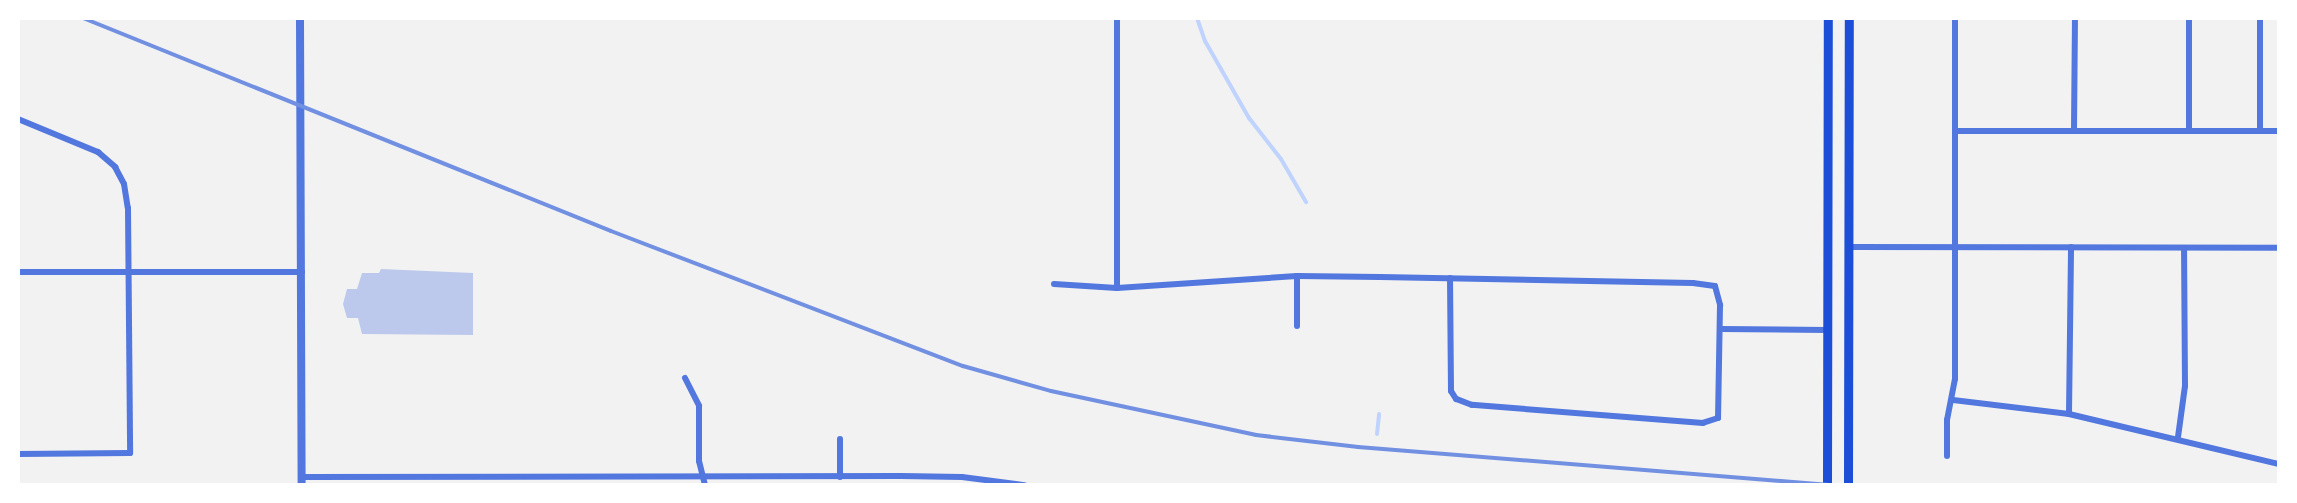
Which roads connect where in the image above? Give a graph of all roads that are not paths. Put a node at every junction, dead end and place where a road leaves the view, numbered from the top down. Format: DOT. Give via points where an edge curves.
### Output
graph roads {
  1 [pos="300,18"];
  2 [pos="1117,18"];
  3 [pos="1828,18"];
  4 [pos="1849,18"];
  5 [pos="1955,18"];
  6 [pos="2075,18"];
  7 [pos="2189,18"];
  8 [pos="2260,18"];
  9 [pos="18,119"];
  10 [pos="2074,130"];
  11 [pos="2189,130"];
  12 [pos="2260,130"];
  13 [pos="1955,131"];
  14 [pos="2279,131"];
  15 [pos="1848,247"];
  16 [pos="1955,247"];
  17 [pos="2071,248"];
  18 [pos="2184,248"];
  19 [pos="2279,248"];
  20 [pos="18,272"];
  21 [pos="302,272"];
  22 [pos="129,273"];
  23 [pos="1297,276"];
  24 [pos="1450,278"];
  25 [pos="1054,284"];
  26 [pos="1117,288"];
  27 [pos="1297,326"];
  28 [pos="1721,329"];
  29 [pos="1827,330"];
  30 [pos="685,378"];
  31 [pos="1953,400"];
  32 [pos="2069,414"];
  33 [pos="2178,437"];
  34 [pos="840,439"];
  35 [pos="18,454"];
  36 [pos="1947,456"];
  37 [pos="2279,464"];
  38 [pos="703,476"];
  39 [pos="436,477"];
  40 [pos="572,477"];
  41 [pos="840,477"];
  42 [pos="302,481"];
  43 [pos="436,485"];
  44 [pos="572,485"];
  45 [pos="705,485"];
  46 [pos="1024,485"];
  47 [pos="1827,485"];
  48 [pos="1848,485"];
  1 -- 21 [label="street"];
  2 -- 26 [label="street"];
  3 -- 29 [label="main road"];
  4 -- 15 [label="main road"];
  5 -- 13 [label="street"];
  6 -- 10 [label="street"];
  7 -- 11 [label="street"];
  8 -- 12 [label="street"];
  9 -- 22 [label="street" via="98,152 115,167 124,184 128,208"];
  10 -- 11 [label="street"];
  10 -- 13 [label="street"];
  11 -- 12 [label="street"];
  12 -- 14 [label="street"];
  13 -- 16 [label="street"];
  15 -- 16 [label="street"];
  15 -- 48 [label="main road"];
  16 -- 17 [label="street"];
  16 -- 31 [label="street"];
  17 -- 18 [label="street"];
  17 -- 32 [label="street"];
  18 -- 19 [label="street"];
  18 -- 33 [label="street" via="2185,386"];
  20 -- 22 [label="street"];
  21 -- 22 [label="street"];
  21 -- 42 [label="street"];
  22 -- 35 [label="street" via="130,453"];
  23 -- 24 [label="street"];
  23 -- 26 [label="street"];
  23 -- 27 [label="street"];
  24 -- 28 [label="street" via="1715,286"];
  24 -- 28 [label="street" via="1451,391 1456,399 1472,405 1703,423 1718,418"];
  25 -- 26 [label="street"];
  28 -- 29 [label="street"];
  29 -- 47 [label="main road"];
  30 -- 38 [label="street" via="699,406 699,461"];
  31 -- 32 [label="street"];
  31 -- 36 [label="street" via="1947,420"];
  32 -- 33 [label="street"];
  33 -- 37 [label="street"];
  34 -- 41 [label="street"];
  38 -- 40 [label="street"];
  38 -- 41 [label="street"];
  38 -- 45 [label="street"];
  39 -- 40 [label="street"];
  39 -- 42 [label="street"];
  39 -- 43 [label="street"];
  40 -- 44 [label="street"];
  41 -- 46 [label="street" via="962,477"];
}
